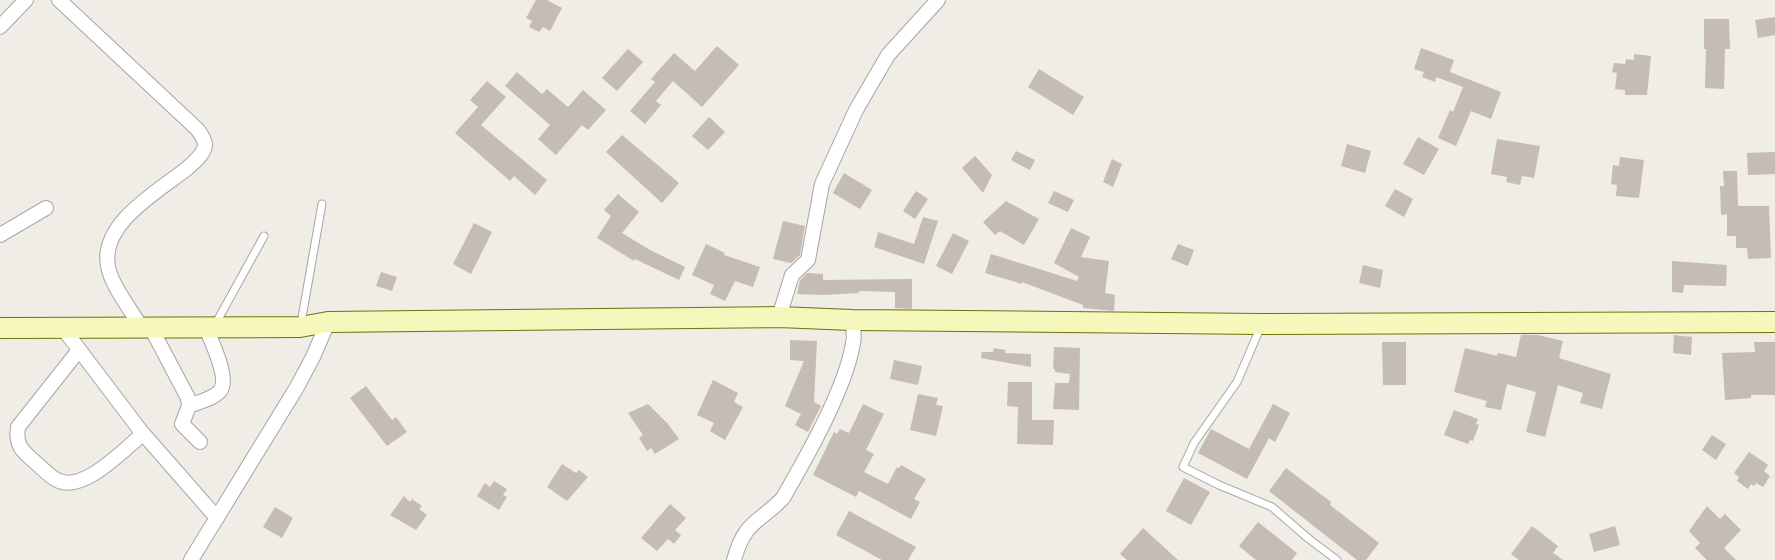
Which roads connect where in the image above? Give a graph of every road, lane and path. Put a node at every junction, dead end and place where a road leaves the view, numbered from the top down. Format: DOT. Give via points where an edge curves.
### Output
graph roads {
  1 [pos="26,0"];
  2 [pos="59,0"];
  3 [pos="938,0"];
  4 [pos="0,27"];
  5 [pos="322,204"];
  6 [pos="46,208"];
  7 [pos="0,235"];
  8 [pos="264,236"];
  9 [pos="779,317"];
  10 [pos="852,320"];
  11 [pos="328,322"];
  12 [pos="1775,322"];
  13 [pos="1262,324"];
  14 [pos="145,326"];
  15 [pos="62,327"];
  16 [pos="210,327"];
  17 [pos="300,327"];
  18 [pos="0,328"];
  19 [pos="79,350"];
  20 [pos="189,406"];
  21 [pos="143,434"];
  22 [pos="200,442"];
  23 [pos="217,518"];
  24 [pos="191,560"];
  25 [pos="734,560"];
  26 [pos="1337,560"];
  1 -- 4 [label="street"];
  2 -- 14 [label="street" via="204,138 202,153 192,164 126,217 113,233 108,254 111,276"];
  3 -- 9 [label="street" via="888,55 856,110 822,184 808,260 792,275"];
  5 -- 17 [label="lane"];
  6 -- 7 [label="street"];
  8 -- 16 [label="lane"];
  9 -- 10 [label="street"];
  9 -- 11 [label="street"];
  10 -- 13 [label="street"];
  10 -- 25 [label="street" via="854,340 849,361 822,424 783,498 748,527"];
  11 -- 17 [label="street"];
  11 -- 23 [label="street" via="297,387"];
  12 -- 13 [label="street"];
  13 -- 26 [label="lane" via="1238,382 1194,442 1183,467 1272,507"];
  14 -- 15 [label="street"];
  14 -- 16 [label="street"];
  14 -- 20 [label="street" via="182,385"];
  15 -- 18 [label="street"];
  15 -- 19 [label="street"];
  16 -- 17 [label="street"];
  16 -- 20 [label="street" via="223,385 214,396"];
  19 -- 21 [label="street"];
  19 -- 21 [label="street" via="18,427 20,449 57,481 78,483"];
  20 -- 22 [label="street" via="182,424"];
  21 -- 23 [label="street"];
  23 -- 24 [label="street"];
}
